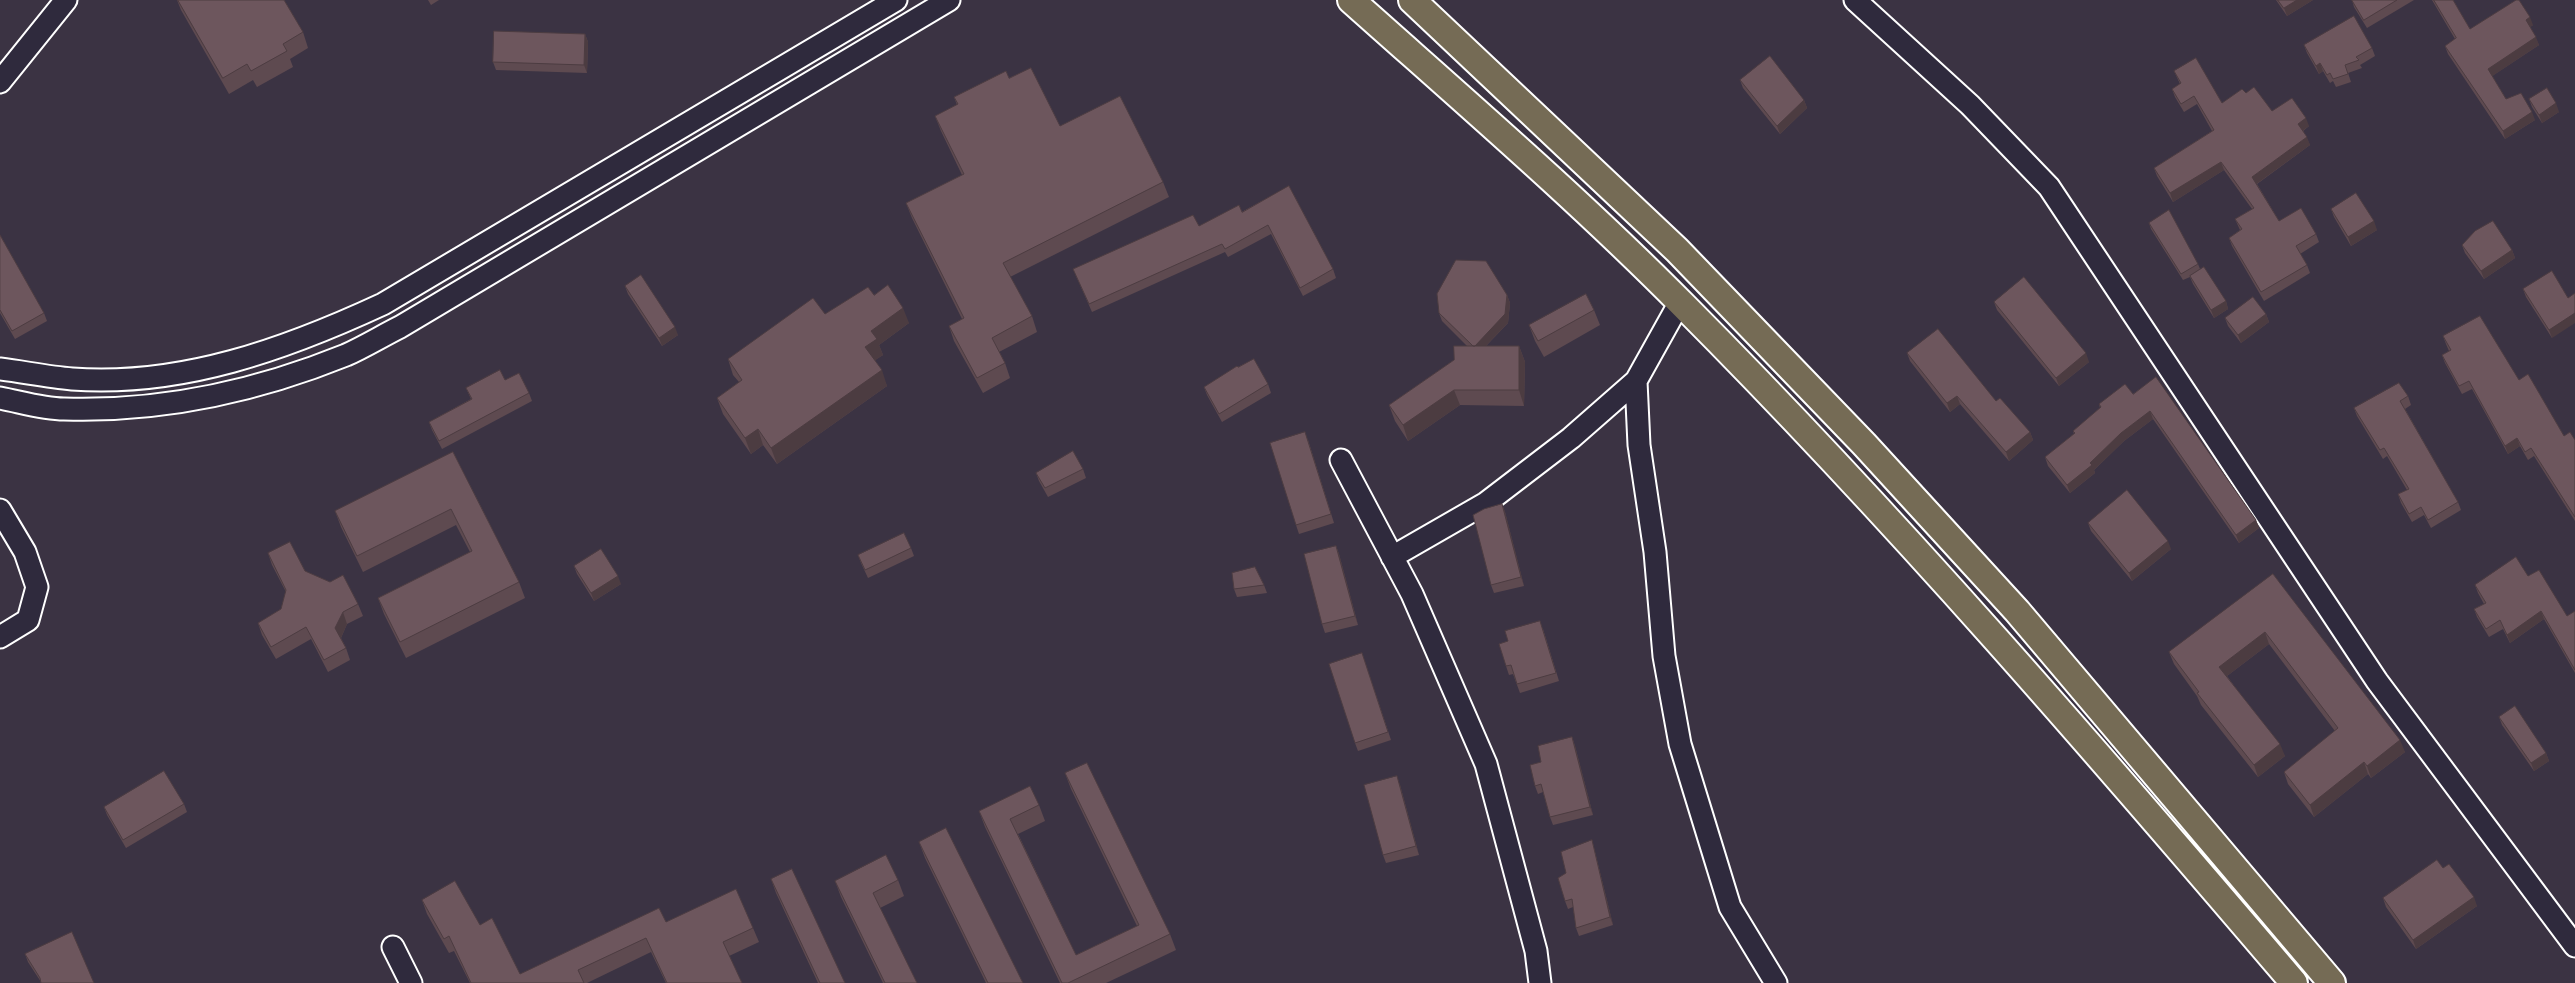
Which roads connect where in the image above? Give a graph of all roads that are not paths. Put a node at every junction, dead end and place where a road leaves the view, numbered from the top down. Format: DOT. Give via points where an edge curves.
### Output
graph roads {
  1 [pos="66,0"];
  2 [pos="896,0"];
  3 [pos="949,0"];
  4 [pos="1351,0"];
  5 [pos="1412,0"];
  6 [pos="1855,0"];
  7 [pos="0,82"];
  8 [pos="1680,302"];
  9 [pos="0,369"];
  10 [pos="1636,381"];
  11 [pos="0,398"];
  12 [pos="1341,460"];
  13 [pos="0,510"];
  14 [pos="1392,557"];
  15 [pos="0,637"];
  16 [pos="2575,946"];
  17 [pos="392,947"];
  18 [pos="410,983"];
  19 [pos="1540,983"];
  20 [pos="1776,983"];
  21 [pos="2294,983"];
  22 [pos="2332,983"];
  1 -- 7 [label="street"];
  2 -- 9 [label="street" via="392,299 329,329 217,366 176,374 122,380 72,379"];
  3 -- 11 [label="street" via="400,327 347,354 222,395 138,407 62,409"];
  4 -- 8 [label="main road"];
  5 -- 22 [label="main road" via="1677,250 1864,444 2017,611"];
  6 -- 16 [label="street" via="1970,105 2049,187 2377,681"];
  8 -- 10 [label="street"];
  8 -- 21 [label="main road" via="2051,700"];
  10 -- 14 [label="street" via="1571,438 1486,503"];
  10 -- 20 [label="street" via="1639,445 1655,552 1664,656 1680,744 1730,907"];
  12 -- 14 [label="street"];
  13 -- 15 [label="street" via="25,552 37,587 28,620"];
  14 -- 19 [label="street" via="1412,594 1486,764 1536,951"];
  17 -- 18 [label="street"];
}
